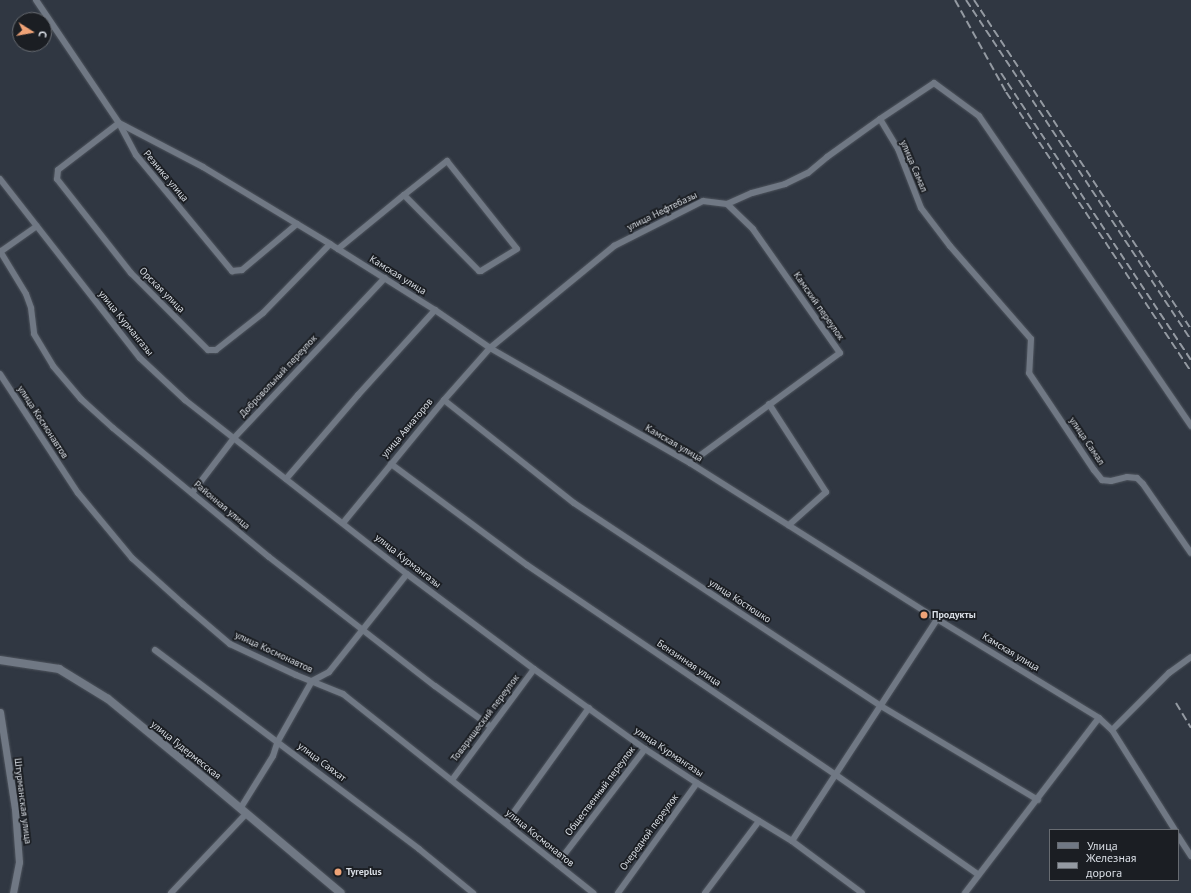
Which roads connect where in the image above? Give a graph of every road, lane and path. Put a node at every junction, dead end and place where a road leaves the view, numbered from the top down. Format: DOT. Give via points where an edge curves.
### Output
graph roads {
  1 [pos="36,0"];
  2 [pos="880,119"];
  3 [pos="119,123"];
  4 [pos="0,179"];
  5 [pos="404,195"];
  6 [pos="727,204"];
  7 [pos="297,224"];
  8 [pos="37,226"];
  9 [pos="330,244"];
  10 [pos="338,249"];
  11 [pos="0,252"];
  12 [pos="385,278"];
  13 [pos="435,310"];
  14 [pos="490,348"];
  15 [pos="0,374"];
  16 [pos="444,400"];
  17 [pos="769,404"];
  18 [pos="1191,426"];
  19 [pos="234,438"];
  20 [pos="391,464"];
  21 [pos="690,464"];
  22 [pos="286,479"];
  23 [pos="192,493"];
  24 [pos="343,524"];
  25 [pos="789,525"];
  26 [pos="1191,553"];
  27 [pos="407,574"];
  28 [pos="937,619"];
  29 [pos="362,630"];
  30 [pos="155,650"];
  31 [pos="1191,657"];
  32 [pos="0,660"];
  33 [pos="534,669"];
  34 [pos="312,681"];
  35 [pos="880,706"];
  36 [pos="589,708"];
  37 [pos="0,712"];
  38 [pos="1099,718"];
  39 [pos="490,726"];
  40 [pos="1112,730"];
  41 [pos="278,741"];
  42 [pos="645,748"];
  43 [pos="836,775"];
  44 [pos="452,780"];
  45 [pos="697,783"];
  46 [pos="1038,800"];
  47 [pos="243,812"];
  48 [pos="759,821"];
  49 [pos="506,823"];
  50 [pos="1173,829"];
  51 [pos="1179,838"];
  52 [pos="792,841"];
  53 [pos="1191,856"];
  54 [pos="557,864"];
  55 [pos="979,875"];
  56 [pos="13,893"];
  57 [pos="171,893"];
  58 [pos="341,893"];
  59 [pos="473,893"];
  60 [pos="593,893"];
  61 [pos="618,893"];
  62 [pos="706,893"];
  63 [pos="862,893"];
  64 [pos="965,893"];
  1 -- 3 [label="street, Резника улица"];
  2 -- 6 [label="street" via="808,173 786,184 752,193"];
  2 -- 18 [label="street" via="934,84 979,116"];
  2 -- 26 [label="street, улица Самал" via="898,149 922,208 950,246 1031,339 1029,373 1094,470 1102,480 1137,478"];
  3 -- 7 [label="street, Камская улица" via="203,167"];
  3 -- 7 [label="street, Резника улица" via="136,155 232,271 242,270"];
  3 -- 9 [label="street, Орская улица" via="58,170 57,179 131,273 208,350 216,350 263,312"];
  4 -- 8 [label="street, улица Курмангазы"];
  5 -- 5 [label="street" via="479,271 517,248 447,161"];
  5 -- 10 [label="street"];
  6 -- 14 [label="street, улица Нефтебазы" via="703,201 614,246"];
  6 -- 17 [label="street, Камский переулок" via="753,229 840,353"];
  7 -- 9 [label="street, Камская улица"];
  8 -- 11 [label="street"];
  8 -- 19 [label="street, улица Курмангазы" via="140,358 185,400"];
  9 -- 10 [label="street, Камская улица"];
  10 -- 12 [label="street, Камская улица"];
  11 -- 23 [label="street, Районная улица" via="26,294 31,308 34,334 53,366 81,399"];
  12 -- 13 [label="street, Камская улица"];
  12 -- 19 [label="street, Добровольный переулок"];
  13 -- 14 [label="street, Камская улица"];
  13 -- 22 [label="street"];
  14 -- 16 [label="street, улица Авиаторов"];
  14 -- 21 [label="street, Камская улица"];
  15 -- 34 [label="street, улица Космонавтов" via="78,493 132,558 230,644"];
  16 -- 20 [label="street, улица Авиаторов"];
  16 -- 35 [label="street, улица Костюшко" via="574,503"];
  17 -- 21 [label="street, Камский переулок"];
  17 -- 25 [label="street" via="826,492"];
  19 -- 22 [label="street, улица Курмангазы"];
  19 -- 23 [label="street, Добровольный переулок"];
  20 -- 24 [label="street, улица Авиаторов"];
  20 -- 43 [label="street, Бензинная улица" via="527,565"];
  21 -- 25 [label="street, Камская улица"];
  22 -- 24 [label="street, улица Курмангазы"];
  23 -- 29 [label="street, Районная улица"];
  24 -- 27 [label="street, улица Курмангазы"];
  25 -- 28 [label="street, Камская улица"];
  27 -- 29 [label="street"];
  27 -- 33 [label="street, улица Курмангазы"];
  28 -- 35 [label="street"];
  28 -- 38 [label="street, Камская улица"];
  29 -- 34 [label="street" via="329,672"];
  29 -- 39 [label="street, Районная улица"];
  30 -- 41 [label="street, улица Саяхат"];
  31 -- 40 [label="street" via="1169,673"];
  32 -- 47 [label="main road, улица Гудермесская" via="59,669 108,699"];
  33 -- 36 [label="street, улица Курмангазы"];
  33 -- 39 [label="street, Товарищеский переулок"];
  34 -- 41 [label="street"];
  34 -- 44 [label="street, улица Космонавтов" via="344,694"];
  35 -- 43 [label="street"];
  35 -- 46 [label="street, улица Костюшко"];
  36 -- 42 [label="street, улица Курмангазы"];
  36 -- 49 [label="street"];
  37 -- 56 [label="street, Штурманская улица" via="15,809 19,862"];
  38 -- 40 [label="street, Камская улица"];
  38 -- 46 [label="street"];
  39 -- 44 [label="street, Товарищеский переулок"];
  40 -- 50 [label="street, Камская улица"];
  41 -- 47 [label="street" via="273,756"];
  41 -- 59 [label="street, улица Саяхат"];
  42 -- 45 [label="street, улица Курмангазы"];
  42 -- 54 [label="street, Общественный переулок"];
  43 -- 52 [label="street"];
  43 -- 55 [label="street, Бензинная улица"];
  44 -- 49 [label="street, улица Космонавтов"];
  45 -- 48 [label="street, улица Курмангазы"];
  45 -- 61 [label="street, Очередной переулок"];
  46 -- 55 [label="street"];
  47 -- 57 [label="street"];
  47 -- 58 [label="main road, улица Гудермесская"];
  48 -- 52 [label="street, улица Курмангазы"];
  48 -- 62 [label="street"];
  49 -- 54 [label="street, улица Космонавтов"];
  51 -- 53 [label="street"];
  52 -- 63 [label="street, улица Курмангазы"];
  54 -- 60 [label="street, улица Космонавтов"];
  55 -- 64 [label="street"];
}
